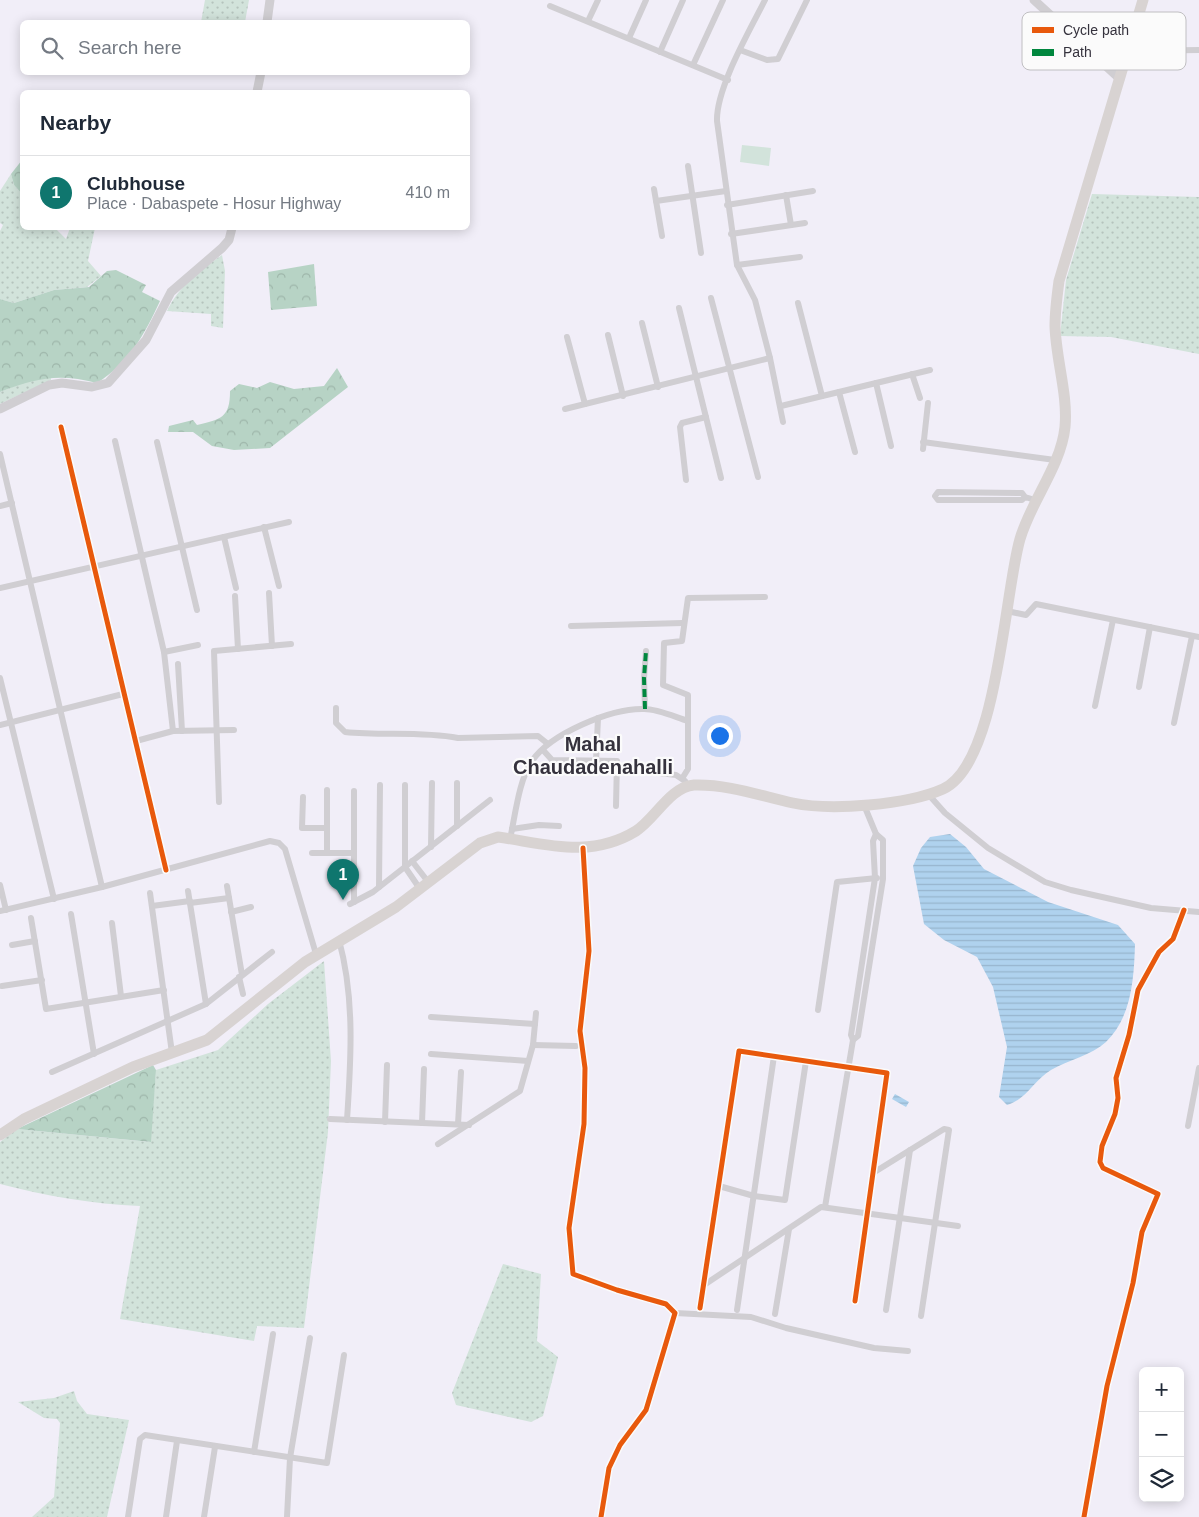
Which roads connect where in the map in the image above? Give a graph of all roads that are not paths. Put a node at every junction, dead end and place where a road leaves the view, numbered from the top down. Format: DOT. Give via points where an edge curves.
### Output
graph roads {
  1 [pos="270,0"];
  2 [pos="598,0"];
  3 [pos="646,0"];
  4 [pos="684,0"];
  5 [pos="723,0"];
  6 [pos="765,0"];
  7 [pos="807,0"];
  8 [pos="1034,0"];
  9 [pos="1143,0"];
  10 [pos="550,6"];
  11 [pos="1047,12"];
  12 [pos="1139,12"];
  13 [pos="267,20"];
  14 [pos="588,21"];
  15 [pos="629,38"];
  16 [pos="740,50"];
  17 [pos="1186,50"];
  18 [pos="1199,50"];
  19 [pos="660,52"];
  20 [pos="693,65"];
  21 [pos="1110,70"];
  22 [pos="1123,70"];
  23 [pos="260,75"];
  24 [pos="1120,79"];
  25 [pos="728,80"];
  26 [pos="257,90"];
  27 [pos="688,166"];
  28 [pos="654,189"];
  29 [pos="726,191"];
  30 [pos="813,191"];
  31 [pos="692,196"];
  32 [pos="786,196"];
  33 [pos="656,201"];
  34 [pos="728,205"];
  35 [pos="804,223"];
  36 [pos="791,225"];
  37 [pos="232,230"];
  38 [pos="731,234"];
  39 [pos="662,236"];
  40 [pos="701,252"];
  41 [pos="800,257"];
  42 [pos="737,265"];
  43 [pos="710,298"];
  44 [pos="798,303"];
  45 [pos="679,308"];
  46 [pos="642,323"];
  47 [pos="608,335"];
  48 [pos="567,337"];
  49 [pos="770,358"];
  50 [pos="730,368"];
  51 [pos="930,370"];
  52 [pos="912,374"];
  53 [pos="697,377"];
  54 [pos="876,383"];
  55 [pos="658,387"];
  56 [pos="839,392"];
  57 [pos="623,396"];
  58 [pos="822,396"];
  59 [pos="920,398"];
  60 [pos="928,403"];
  61 [pos="585,404"];
  62 [pos="781,406"];
  63 [pos="0,409"];
  64 [pos="565,409"];
  65 [pos="706,417"];
  66 [pos="783,422"];
  67 [pos="61,427"];
  68 [pos="115,441"];
  69 [pos="157,442"];
  70 [pos="891,446"];
  71 [pos="855,452"];
  72 [pos="0,454"];
  73 [pos="1055,460"];
  74 [pos="758,477"];
  75 [pos="721,478"];
  76 [pos="686,480"];
  77 [pos="1030,499"];
  78 [pos="12,503"];
  79 [pos="0,506"];
  80 [pos="290,522"];
  81 [pos="264,527"];
  82 [pos="224,537"];
  83 [pos="183,546"];
  84 [pos="140,556"];
  85 [pos="92,567"];
  86 [pos="30,581"];
  87 [pos="279,586"];
  88 [pos="0,588"];
  89 [pos="236,588"];
  90 [pos="269,593"];
  91 [pos="235,596"];
  92 [pos="765,597"];
  93 [pos="197,610"];
  94 [pos="1007,611"];
  95 [pos="1114,620"];
  96 [pos="683,624"];
  97 [pos="571,626"];
  98 [pos="1150,627"];
  99 [pos="1196,636"];
  100 [pos="291,644"];
  101 [pos="198,646"];
  102 [pos="272,646"];
  103 [pos="238,649"];
  104 [pos="646,651"];
  105 [pos="164,652"];
  106 [pos="178,664"];
  107 [pos="0,678"];
  108 [pos="1139,687"];
  109 [pos="123,694"];
  110 [pos="1095,706"];
  111 [pos="336,708"];
  112 [pos="62,709"];
  113 [pos="645,709"];
  114 [pos="598,718"];
  115 [pos="688,721"];
  116 [pos="11,722"];
  117 [pos="1174,724"];
  118 [pos="0,725"];
  119 [pos="216,730"];
  120 [pos="234,730"];
  121 [pos="173,731"];
  122 [pos="182,731"];
  123 [pos="136,741"];
  124 [pos="545,747"];
  125 [pos="596,760"];
  126 [pos="617,768"];
  127 [pos="685,782"];
  128 [pos="432,783"];
  129 [pos="457,783"];
  130 [pos="380,785"];
  131 [pos="405,785"];
  132 [pos="327,790"];
  133 [pos="354,791"];
  134 [pos="928,794"];
  135 [pos="303,797"];
  136 [pos="490,800"];
  137 [pos="219,802"];
  138 [pos="864,805"];
  139 [pos="616,806"];
  140 [pos="457,826"];
  141 [pos="559,826"];
  142 [pos="327,828"];
  143 [pos="511,834"];
  144 [pos="876,834"];
  145 [pos="431,847"];
  146 [pos="583,848"];
  147 [pos="312,853"];
  148 [pos="327,853"];
  149 [pos="354,853"];
  150 [pos="412,861"];
  151 [pos="405,867"];
  152 [pos="166,870"];
  153 [pos="875,878"];
  154 [pos="883,879"];
  155 [pos="0,885"];
  156 [pos="227,886"];
  157 [pos="425,886"];
  158 [pos="102,887"];
  159 [pos="379,887"];
  160 [pos="188,891"];
  161 [pos="150,893"];
  162 [pos="229,898"];
  163 [pos="54,899"];
  164 [pos="190,902"];
  165 [pos="152,906"];
  166 [pos="252,907"];
  167 [pos="1184,910"];
  168 [pos="3,911"];
  169 [pos="231,912"];
  170 [pos="1199,912"];
  171 [pos="71,914"];
  172 [pos="31,918"];
  173 [pos="112,923"];
  174 [pos="339,940"];
  175 [pos="35,942"];
  176 [pos="12,945"];
  177 [pos="272,952"];
  178 [pos="316,954"];
  179 [pos="240,976"];
  180 [pos="42,980"];
  181 [pos="2,986"];
  182 [pos="164,990"];
  183 [pos="243,994"];
  184 [pos="121,996"];
  185 [pos="84,1002"];
  186 [pos="206,1004"];
  187 [pos="818,1010"];
  188 [pos="536,1013"];
  189 [pos="430,1017"];
  190 [pos="168,1022"];
  191 [pos="535,1024"];
  192 [pos="853,1040"];
  193 [pos="533,1045"];
  194 [pos="576,1046"];
  195 [pos="172,1053"];
  196 [pos="94,1054"];
  197 [pos="431,1054"];
  198 [pos="774,1056"];
  199 [pos="806,1061"];
  200 [pos="528,1062"];
  201 [pos="387,1065"];
  202 [pos="848,1067"];
  203 [pos="1199,1068"];
  204 [pos="424,1069"];
  205 [pos="52,1072"];
  206 [pos="461,1072"];
  207 [pos="330,1119"];
  208 [pos="347,1120"];
  209 [pos="385,1122"];
  210 [pos="422,1123"];
  211 [pos="458,1124"];
  212 [pos="471,1125"];
  213 [pos="1188,1126"];
  214 [pos="0,1135"];
  215 [pos="438,1144"];
  216 [pos="910,1150"];
  217 [pos="873,1173"];
  218 [pos="718,1186"];
  219 [pos="754,1196"];
  220 [pos="825,1207"];
  221 [pos="867,1213"];
  222 [pos="901,1218"];
  223 [pos="935,1222"];
  224 [pos="958,1226"];
  225 [pos="789,1229"];
  226 [pos="744,1258"];
  227 [pos="704,1286"];
  228 [pos="854,1301"];
  229 [pos="700,1308"];
  230 [pos="736,1310"];
  231 [pos="886,1310"];
  232 [pos="675,1313"];
  233 [pos="776,1314"];
  234 [pos="921,1316"];
  235 [pos="274,1334"];
  236 [pos="310,1338"];
  237 [pos="908,1351"];
  238 [pos="344,1355"];
  239 [pos="177,1441"];
  240 [pos="215,1447"];
  241 [pos="254,1452"];
  242 [pos="290,1458"];
  243 [pos="128,1517"];
  244 [pos="166,1517"];
  245 [pos="204,1517"];
  246 [pos="287,1517"];
  247 [pos="601,1517"];
  248 [pos="1084,1517"];
  1 -- 13 [label="street"];
  2 -- 14 [label="street"];
  3 -- 15 [label="street"];
  4 -- 19 [label="street"];
  5 -- 20 [label="street"];
  6 -- 16 [label="street"];
  7 -- 16 [label="street" via="778,59 767,60"];
  8 -- 11 [label="street"];
  9 -- 12 [label="highway"];
  10 -- 14 [label="street"];
  14 -- 15 [label="street"];
  15 -- 19 [label="street"];
  16 -- 25 [label="street"];
  17 -- 18 [label="street"];
  19 -- 20 [label="street"];
  20 -- 25 [label="street"];
  21 -- 24 [label="street"];
  22 -- 24 [label="highway"];
  23 -- 26 [label="street"];
  24 -- 73 [label="highway" via="1059,281 1055,326 1065,412 1061,446"];
  25 -- 29 [label="street" via="717,113"];
  27 -- 31 [label="street"];
  28 -- 33 [label="street"];
  29 -- 31 [label="street"];
  29 -- 34 [label="street"];
  30 -- 32 [label="street"];
  31 -- 33 [label="street"];
  31 -- 40 [label="street"];
  32 -- 34 [label="street"];
  32 -- 36 [label="street"];
  33 -- 39 [label="street"];
  34 -- 38 [label="street"];
  35 -- 36 [label="street"];
  36 -- 38 [label="street"];
  37 -- 63 [label="street" via="222,248 171,292 146,340 108,383 92,387 62,383 49,385"];
  38 -- 42 [label="street"];
  41 -- 42 [label="street"];
  42 -- 49 [label="street" via="755,300"];
  43 -- 50 [label="street"];
  44 -- 58 [label="street"];
  45 -- 53 [label="street"];
  46 -- 55 [label="street"];
  47 -- 57 [label="street"];
  48 -- 61 [label="street"];
  49 -- 50 [label="street"];
  49 -- 62 [label="street"];
  50 -- 53 [label="street"];
  50 -- 74 [label="street"];
  51 -- 52 [label="street"];
  52 -- 54 [label="street"];
  52 -- 59 [label="street"];
  53 -- 55 [label="street"];
  53 -- 65 [label="street"];
  54 -- 56 [label="street"];
  54 -- 70 [label="street"];
  55 -- 57 [label="street"];
  56 -- 58 [label="street"];
  56 -- 71 [label="street"];
  57 -- 61 [label="street"];
  58 -- 62 [label="street"];
  60 -- 73 [label="street" via="923,446"];
  61 -- 64 [label="street"];
  62 -- 66 [label="street"];
  65 -- 75 [label="street"];
  65 -- 76 [label="street" via="682,423 680,427"];
  67 -- 85 [label="street"];
  68 -- 84 [label="street"];
  69 -- 83 [label="street"];
  72 -- 78 [label="street"];
  73 -- 77 [label="highway"];
  77 -- 77 [label="street" via="938,500 935,496 938,492 1022,493"];
  77 -- 94 [label="highway"];
  78 -- 79 [label="street"];
  78 -- 86 [label="street"];
  80 -- 81 [label="street"];
  81 -- 82 [label="street"];
  81 -- 87 [label="street"];
  82 -- 83 [label="street"];
  82 -- 89 [label="street"];
  83 -- 84 [label="street"];
  83 -- 93 [label="street"];
  84 -- 85 [label="street"];
  84 -- 105 [label="street"];
  85 -- 86 [label="street"];
  85 -- 109 [label="street"];
  86 -- 88 [label="street"];
  86 -- 112 [label="street"];
  90 -- 102 [label="street"];
  91 -- 103 [label="street"];
  92 -- 96 [label="street" via="688,598"];
  94 -- 95 [label="street" via="1026,615 1036,604"];
  94 -- 134 [label="highway" via="993,691 976,747 955,781"];
  95 -- 98 [label="street"];
  95 -- 110 [label="street"];
  96 -- 97 [label="street"];
  96 -- 115 [label="street" via="682,641 664,643 662,672 663,685 688,695"];
  98 -- 99 [label="street"];
  98 -- 108 [label="street"];
  99 -- 117 [label="street"];
  100 -- 102 [label="street"];
  101 -- 105 [label="street"];
  102 -- 103 [label="street"];
  103 -- 119 [label="street" via="214,651"];
  104 -- 113 [label="street"];
  105 -- 121 [label="street"];
  106 -- 122 [label="street"];
  107 -- 116 [label="street"];
  109 -- 112 [label="street"];
  109 -- 123 [label="street"];
  111 -- 124 [label="street" via="336,723 345,732 458,738 538,736"];
  112 -- 116 [label="street"];
  112 -- 158 [label="street"];
  113 -- 114 [label="street"];
  113 -- 115 [label="street"];
  114 -- 124 [label="street"];
  114 -- 125 [label="street"];
  115 -- 127 [label="street"];
  116 -- 118 [label="street"];
  116 -- 163 [label="street"];
  119 -- 120 [label="street"];
  119 -- 122 [label="street"];
  119 -- 137 [label="street"];
  121 -- 122 [label="street"];
  121 -- 123 [label="street"];
  123 -- 152 [label="street"];
  124 -- 125 [label="street" via="552,760"];
  124 -- 143 [label="street" via="532,760 526,774"];
  125 -- 126 [label="street" via="617,761"];
  126 -- 127 [label="street"];
  126 -- 139 [label="street"];
  127 -- 138 [label="highway" via="722,786 812,806 845,808"];
  127 -- 146 [label="highway" via="636,831"];
  128 -- 145 [label="street"];
  129 -- 140 [label="street"];
  130 -- 159 [label="street"];
  131 -- 151 [label="street"];
  132 -- 142 [label="street"];
  133 -- 149 [label="street"];
  134 -- 138 [label="highway"];
  134 -- 167 [label="street" via="945,813 988,848 1045,882 1151,908"];
  135 -- 142 [label="street" via="302,828"];
  136 -- 140 [label="street"];
  138 -- 144 [label="street"];
  140 -- 145 [label="street"];
  141 -- 143 [label="street" via="539,825"];
  142 -- 148 [label="street"];
  143 -- 146 [label="highway" via="567,849"];
  143 -- 157 [label="highway" via="480,843"];
  144 -- 153 [label="street" via="873,841"];
  144 -- 154 [label="street" via="883,840"];
  145 -- 150 [label="street"];
  146 -- 232 [label="street" via="589,951 580,1031 585,1068 584,1124 569,1228 571,1264 573,1274 666,1304"];
  147 -- 148 [label="street"];
  148 -- 149 [label="street"];
  149 -- 159 [label="street" via="352,903"];
  150 -- 151 [label="street"];
  150 -- 157 [label="street"];
  151 -- 157 [label="street"];
  151 -- 159 [label="street"];
  152 -- 158 [label="street"];
  152 -- 178 [label="street" via="270,841 279,843 285,849"];
  153 -- 154 [label="street"];
  153 -- 187 [label="street" via="837,882"];
  153 -- 192 [label="street" via="851,1035"];
  154 -- 192 [label="street" via="858,1036"];
  155 -- 168 [label="street"];
  156 -- 162 [label="street"];
  157 -- 174 [label="highway"];
  158 -- 163 [label="street"];
  160 -- 164 [label="street"];
  161 -- 165 [label="street"];
  162 -- 164 [label="street"];
  162 -- 169 [label="street"];
  163 -- 168 [label="street"];
  164 -- 165 [label="street"];
  164 -- 186 [label="street"];
  165 -- 182 [label="street"];
  166 -- 169 [label="street"];
  167 -- 170 [label="street"];
  167 -- 248 [label="street" via="1172,939 1160,952 1138,990 1130,1035 1116,1078 1118,1098 1115,1114 1102,1146 1100,1162 1103,1168 1158,1194 1142,1232 1108,1386"];
  169 -- 179 [label="street"];
  171 -- 185 [label="street"];
  172 -- 175 [label="street"];
  173 -- 184 [label="street"];
  174 -- 178 [label="highway"];
  174 -- 208 [label="street" via="346,966 351,1031"];
  175 -- 176 [label="street"];
  175 -- 180 [label="street"];
  177 -- 179 [label="street"];
  178 -- 195 [label="highway" via="207,1040"];
  179 -- 183 [label="street"];
  179 -- 186 [label="street"];
  180 -- 181 [label="street"];
  180 -- 185 [label="street" via="46,1009"];
  182 -- 184 [label="street"];
  182 -- 190 [label="street"];
  184 -- 185 [label="street"];
  185 -- 196 [label="street"];
  186 -- 190 [label="street"];
  188 -- 191 [label="street"];
  189 -- 191 [label="street"];
  190 -- 195 [label="street"];
  190 -- 196 [label="street"];
  191 -- 193 [label="street"];
  192 -- 202 [label="street"];
  193 -- 194 [label="street"];
  193 -- 200 [label="street"];
  195 -- 214 [label="highway" via="133,1067 24,1119"];
  196 -- 205 [label="street"];
  197 -- 200 [label="street"];
  198 -- 199 [label="street"];
  198 -- 218 [label="street" via="739,1051"];
  198 -- 219 [label="street"];
  199 -- 202 [label="street"];
  199 -- 219 [label="street" via="785,1200"];
  200 -- 212 [label="street" via="520,1091"];
  201 -- 209 [label="street"];
  202 -- 217 [label="street" via="887,1073"];
  202 -- 220 [label="street"];
  203 -- 213 [label="street"];
  204 -- 210 [label="street"];
  206 -- 211 [label="street"];
  207 -- 208 [label="street"];
  208 -- 209 [label="street"];
  209 -- 210 [label="street"];
  210 -- 211 [label="street"];
  211 -- 212 [label="street"];
  212 -- 215 [label="street"];
  216 -- 217 [label="street"];
  216 -- 222 [label="street"];
  216 -- 223 [label="street" via="944,1129 949,1130"];
  217 -- 221 [label="street"];
  218 -- 219 [label="street"];
  218 -- 227 [label="street"];
  219 -- 226 [label="street"];
  220 -- 221 [label="street"];
  220 -- 225 [label="street"];
  221 -- 222 [label="street"];
  221 -- 228 [label="street"];
  222 -- 223 [label="street"];
  222 -- 231 [label="street"];
  223 -- 224 [label="street"];
  223 -- 234 [label="street"];
  225 -- 226 [label="street"];
  225 -- 233 [label="street"];
  226 -- 227 [label="street"];
  226 -- 230 [label="street"];
  227 -- 229 [label="street"];
  232 -- 237 [label="street" via="750,1317 874,1348"];
  232 -- 247 [label="street" via="649,1405 620,1446 609,1468"];
  235 -- 241 [label="street"];
  236 -- 242 [label="street"];
  238 -- 242 [label="street" via="328,1461 322,1464"];
  239 -- 240 [label="street"];
  239 -- 243 [label="street" via="142,1436"];
  239 -- 244 [label="street"];
  240 -- 241 [label="street"];
  240 -- 245 [label="street"];
  241 -- 242 [label="street"];
  242 -- 246 [label="street"];
}
